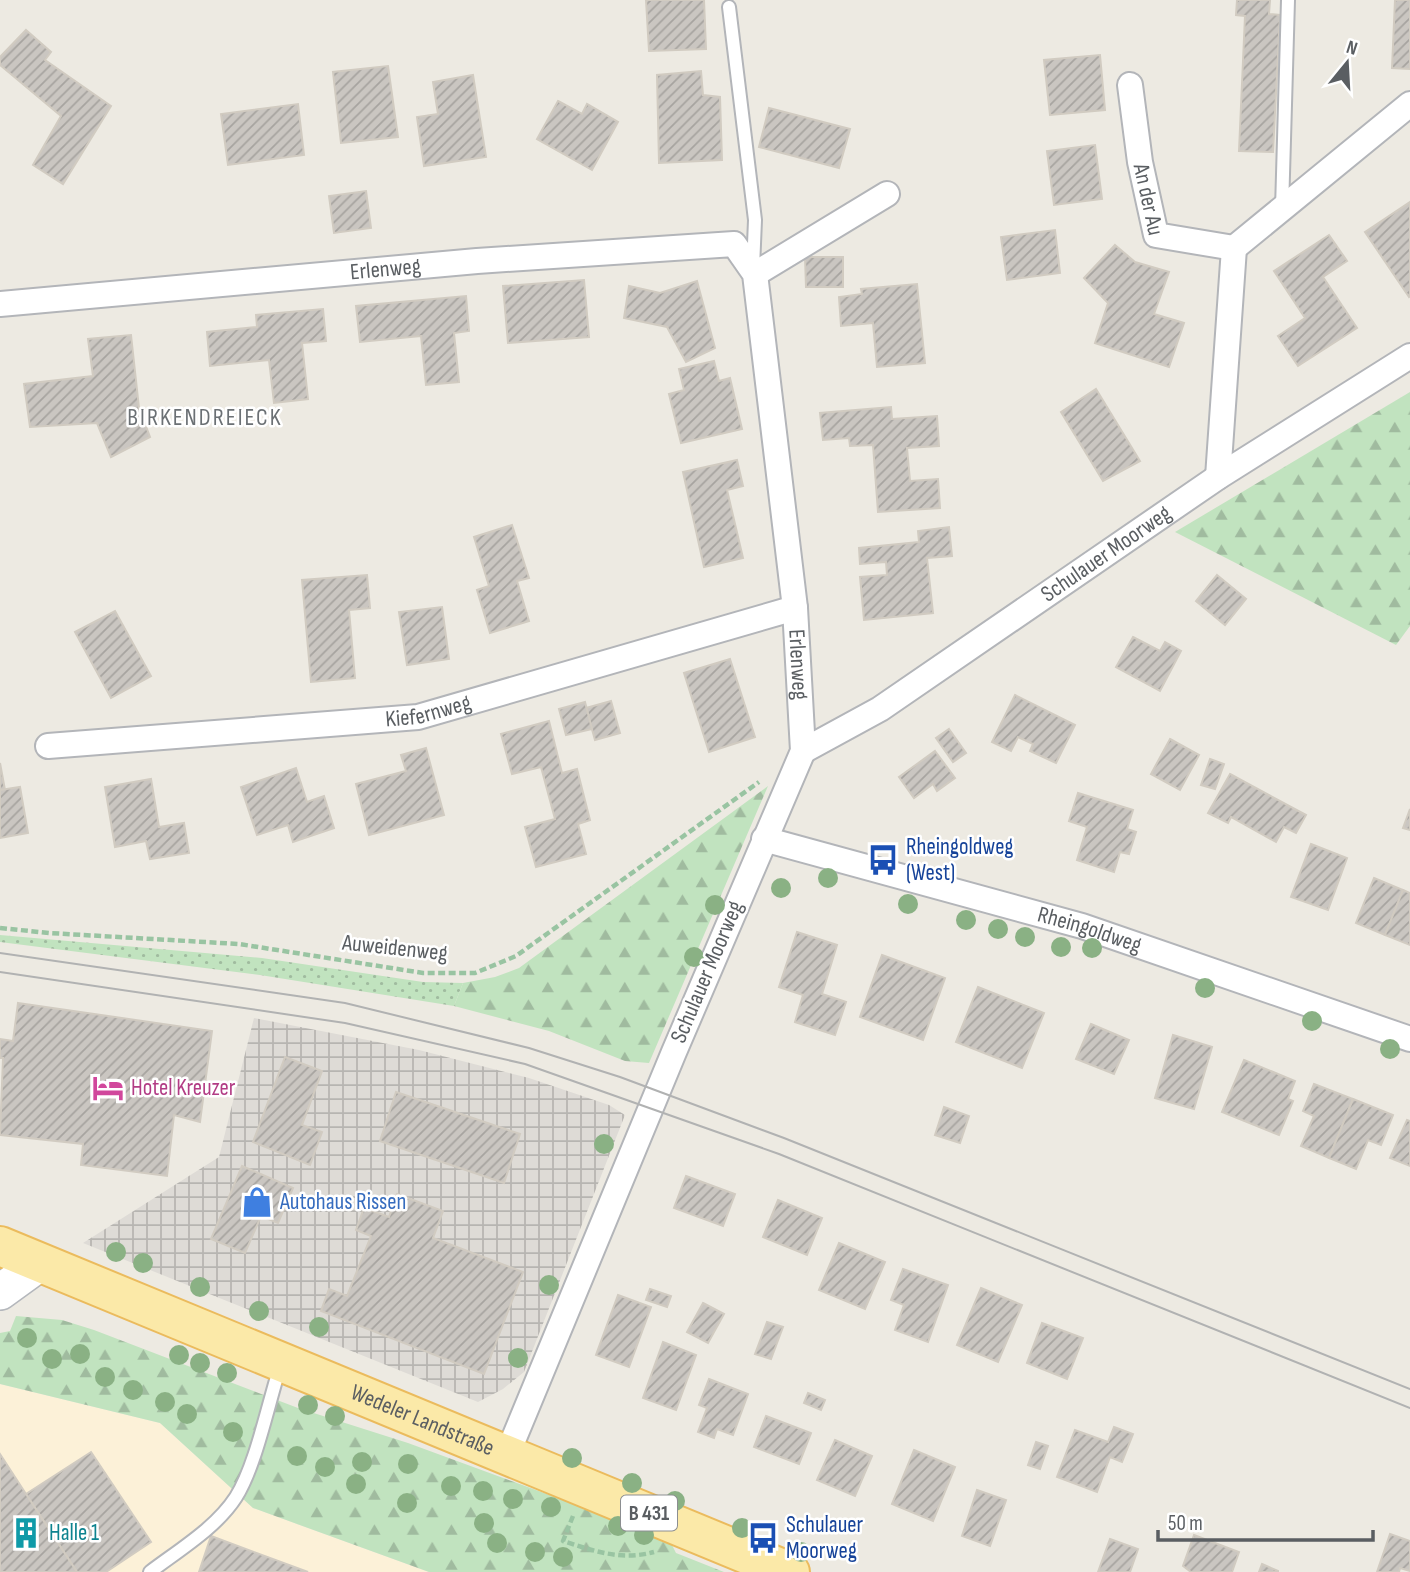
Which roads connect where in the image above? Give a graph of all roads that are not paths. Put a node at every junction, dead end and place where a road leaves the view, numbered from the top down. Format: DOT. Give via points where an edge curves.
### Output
graph roads {
  1 [pos="1288,0"];
  2 [pos="729,7"];
  3 [pos="1130,85"];
  4 [pos="1410,104"];
  5 [pos="887,194"];
  6 [pos="1282,209"];
  7 [pos="1234,248"];
  8 [pos="754,273"];
  9 [pos="0,304"];
  10 [pos="1410,356"];
  11 [pos="1218,477"];
  12 [pos="795,608"];
  13 [pos="48,746"];
  14 [pos="803,751"];
  15 [pos="764,839"];
  16 [pos="1410,1039"];
  17 [pos="0,1246"];
  18 [pos="47,1265"];
  19 [pos="0,1292"];
  20 [pos="281,1363"];
  21 [pos="507,1455"];
  22 [pos="150,1572"];
  23 [pos="790,1572"];
  1 -- 6 [label="lane"];
  2 -- 8 [label="lane" via="755,220"];
  3 -- 7 [label="street, An der Au" via="1156,235"];
  4 -- 6 [label="street"];
  5 -- 8 [label="street"];
  6 -- 7 [label="street"];
  7 -- 11 [label="street"];
  8 -- 9 [label="street, Erlenweg" via="734,244 477,261"];
  8 -- 12 [label="street, Erlenweg"];
  10 -- 11 [label="street, Schulauer Moorweg"];
  11 -- 14 [label="street, Schulauer Moorweg" via="880,709"];
  12 -- 13 [label="street, Kiefernweg" via="418,717"];
  12 -- 14 [label="street, Erlenweg"];
  14 -- 15 [label="street, Erlenweg"];
  15 -- 16 [label="street, Rheingoldweg" via="1082,926"];
  15 -- 21 [label="street, Schulauer Moorweg"];
  17 -- 18 [label="main road, B 431"];
  18 -- 19 [label="street"];
  18 -- 20 [label="main road, Wedeler Landstraße / B 431"];
  20 -- 21 [label="main road, Wedeler Landstraße / B 431"];
  20 -- 22 [label="lane" via="237,1496 218,1518"];
  21 -- 23 [label="main road, Wedeler Landstraße / B 431"];
}
